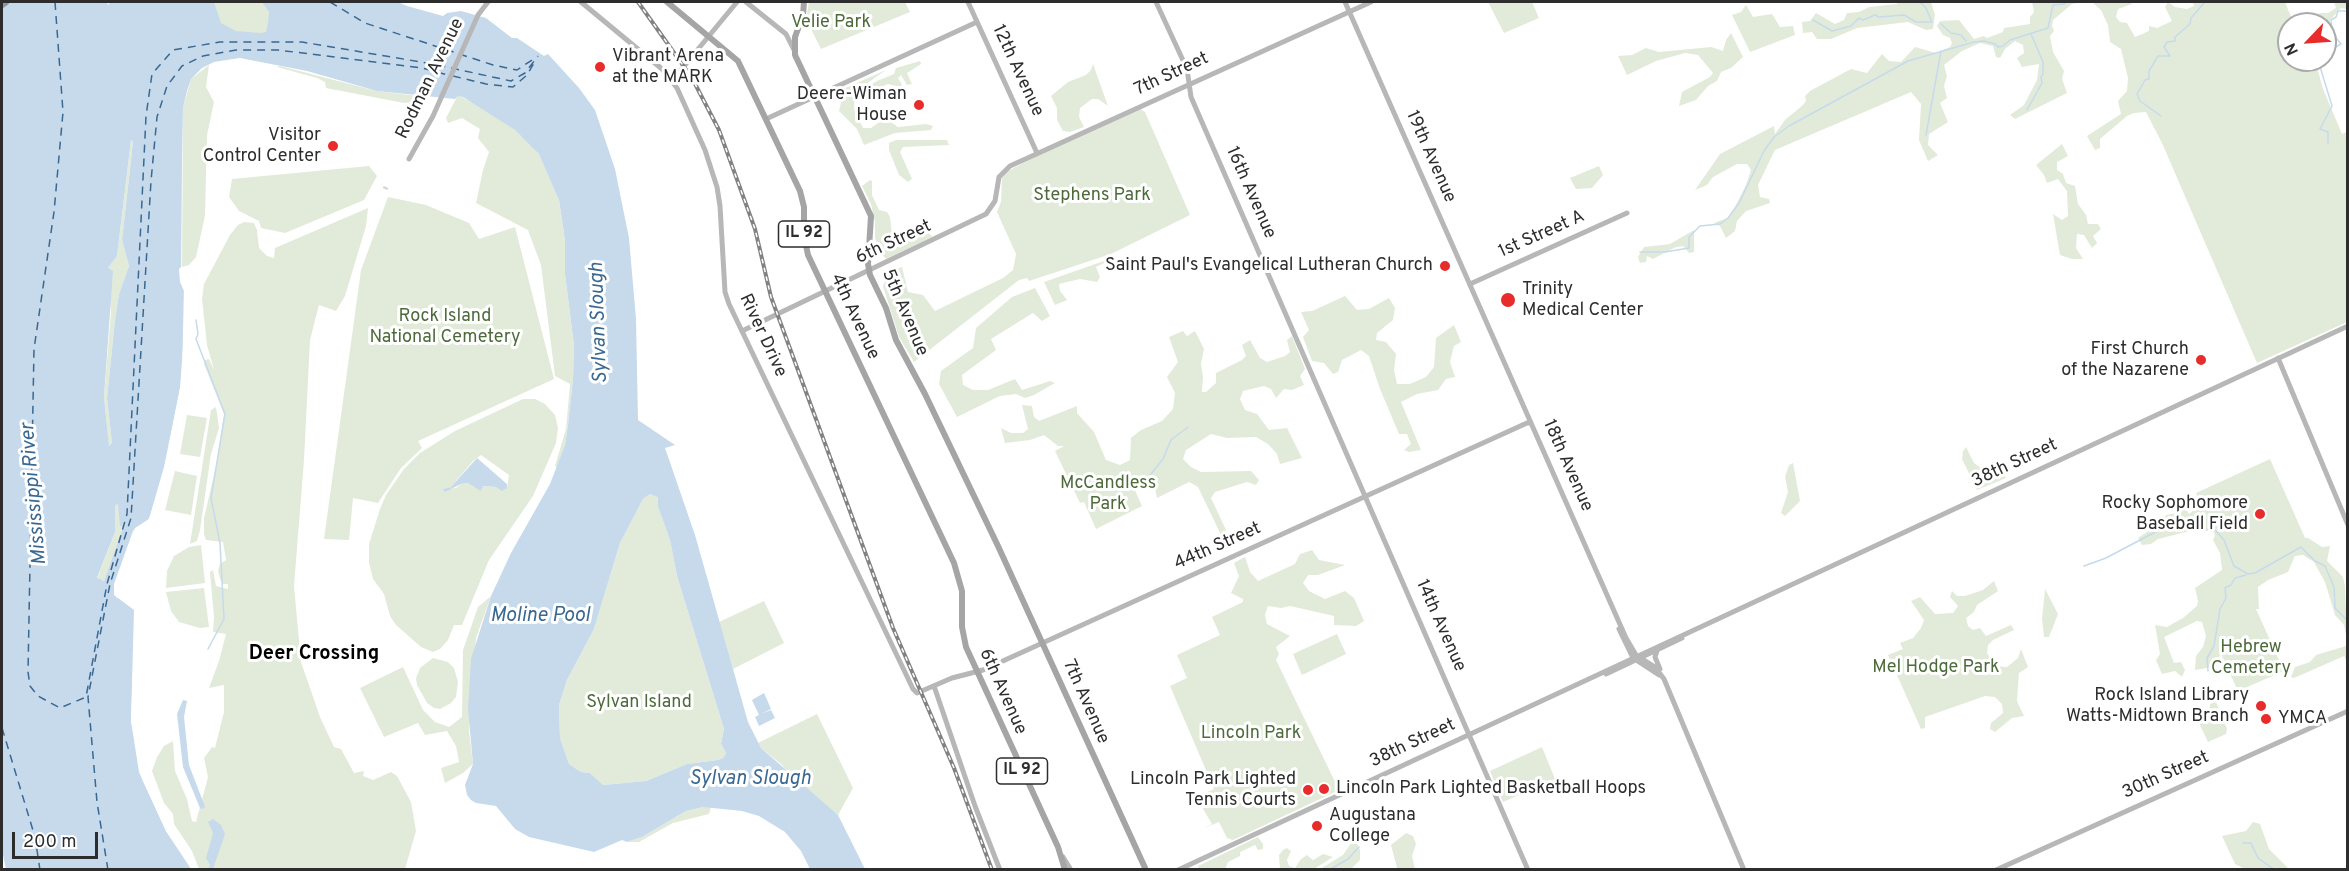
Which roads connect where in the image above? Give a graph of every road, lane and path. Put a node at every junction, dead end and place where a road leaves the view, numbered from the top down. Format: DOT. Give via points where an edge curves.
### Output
graph roads {
  1 [pos="481,2"];
  2 [pos="488,2"];
  3 [pos="581,2"];
  4 [pos="667,2"];
  5 [pos="737,2"];
  6 [pos="746,2"];
  7 [pos="804,2"];
  8 [pos="968,2"];
  9 [pos="1156,2"];
  10 [pos="1345,2"];
  11 [pos="1371,2"];
  12 [pos="1350,11"];
  13 [pos="480,12"];
  14 [pos="977,22"];
  15 [pos="709,36"];
  16 [pos="795,51"];
  17 [pos="671,79"];
  18 [pos="1188,84"];
  19 [pos="814,97"];
  20 [pos="766,119"];
  21 [pos="1037,153"];
  22 [pos="408,159"];
  23 [pos="1627,213"];
  24 [pos="961,228"];
  25 [pos="869,271"];
  26 [pos="1470,285"];
  27 [pos="826,292"];
  28 [pos="1488,325"];
  29 [pos="2348,326"];
  30 [pos="742,331"];
  31 [pos="2278,358"];
  32 [pos="1322,396"];
  33 [pos="1531,423"];
  34 [pos="1366,496"];
  35 [pos="2348,525"];
  36 [pos="998,546"];
  37 [pos="956,567"];
  38 [pos="1696,630"];
  39 [pos="1042,643"];
  40 [pos="1657,651"];
  41 [pos="1637,658"];
  42 [pos="976,673"];
  43 [pos="1661,674"];
  44 [pos="934,686"];
  45 [pos="1667,687"];
  46 [pos="915,692"];
  47 [pos="2348,711"];
  48 [pos="1470,734"];
  49 [pos="1062,856"];
  50 [pos="1000,870"];
  51 [pos="1065,870"];
  52 [pos="1071,870"];
  53 [pos="1146,870"];
  54 [pos="1178,870"];
  55 [pos="1528,870"];
  56 [pos="1744,870"];
  57 [pos="1996,870"];
  1 -- 13 [label="street"];
  2 -- 13 [label="street"];
  3 -- 17 [label="street, River Drive"];
  4 -- 15 [label="main road, 4th Avenue / IL 92"];
  5 -- 15 [label="street"];
  6 -- 16 [label="street, 5th Avenue" via="782,31"];
  7 -- 16 [label="main road"];
  8 -- 14 [label="street, 12th Avenue"];
  9 -- 18 [label="street, 16th Avenue" via="1185,63"];
  10 -- 12 [label="street, 19th Avenue"];
  11 -- 12 [label="street, 7th Street"];
  12 -- 18 [label="street, 7th Street"];
  12 -- 26 [label="street, 19th Avenue"];
  13 -- 22 [label="street, Rodman Avenue" via="436,109"];
  14 -- 19 [label="street"];
  14 -- 21 [label="street, 12th Avenue"];
  15 -- 17 [label="street"];
  15 -- 20 [label="main road, 4th Avenue / IL 92" via="738,61"];
  16 -- 19 [label="main road, 5th Avenue"];
  17 -- 30 [label="street, River Drive" via="703,144 717,186 725,292"];
  18 -- 21 [label="street, 7th Street"];
  18 -- 32 [label="street, 16th Avenue"];
  19 -- 20 [label="street"];
  19 -- 25 [label="main road, 5th Avenue" via="871,216"];
  20 -- 27 [label="main road, 4th Avenue / IL 92" via="802,195 806,247"];
  21 -- 24 [label="street, 7th Street" via="1006,168 999,177 992,209"];
  23 -- 26 [label="street, 1st Street A"];
  24 -- 25 [label="street, 6th Street"];
  25 -- 27 [label="street, 6th Street"];
  25 -- 36 [label="main road, 5th Avenue" via="896,340"];
  26 -- 28 [label="street, 19th Avenue"];
  27 -- 30 [label="street, 6th Street"];
  27 -- 37 [label="main road, 4th Avenue / IL 92"];
  28 -- 33 [label="street, 18th Avenue"];
  29 -- 31 [label="street, 38th Street"];
  30 -- 46 [label="street, River Drive"];
  31 -- 35 [label="street"];
  31 -- 38 [label="street, 38th Street"];
  32 -- 34 [label="street, 14th Avenue"];
  33 -- 34 [label="street, 44th Street"];
  33 -- 41 [label="street, 18th Avenue" via="1618,619 1621,634"];
  34 -- 39 [label="street, 44th Street"];
  34 -- 48 [label="street, 14th Avenue"];
  36 -- 39 [label="main road, 7th Avenue"];
  37 -- 42 [label="main road, 6th Avenue / IL 92" via="962,591 963,637"];
  38 -- 40 [label="street, 38th Street"];
  38 -- 41 [label="street, 38th Street"];
  39 -- 42 [label="street, 44th Street"];
  39 -- 53 [label="main road, 7th Avenue"];
  40 -- 41 [label="street, 38th Street"];
  40 -- 43 [label="street"];
  41 -- 43 [label="street, 18th Avenue"];
  41 -- 45 [label="street, 18th Avenue"];
  41 -- 48 [label="street, 38th Street"];
  42 -- 44 [label="street, 44th Street"];
  42 -- 49 [label="main road, 6th Avenue / IL 92"];
  43 -- 45 [label="street, 18th Avenue"];
  44 -- 46 [label="street, 44th Street"];
  44 -- 50 [label="street"];
  45 -- 56 [label="street, 18th Avenue"];
  47 -- 57 [label="street, 30th Street"];
  48 -- 54 [label="street, 38th Street"];
  48 -- 55 [label="street, 14th Avenue"];
  49 -- 51 [label="main road, 6th Avenue / IL 92"];
  49 -- 52 [label="street, 6th Avenue"];
}
